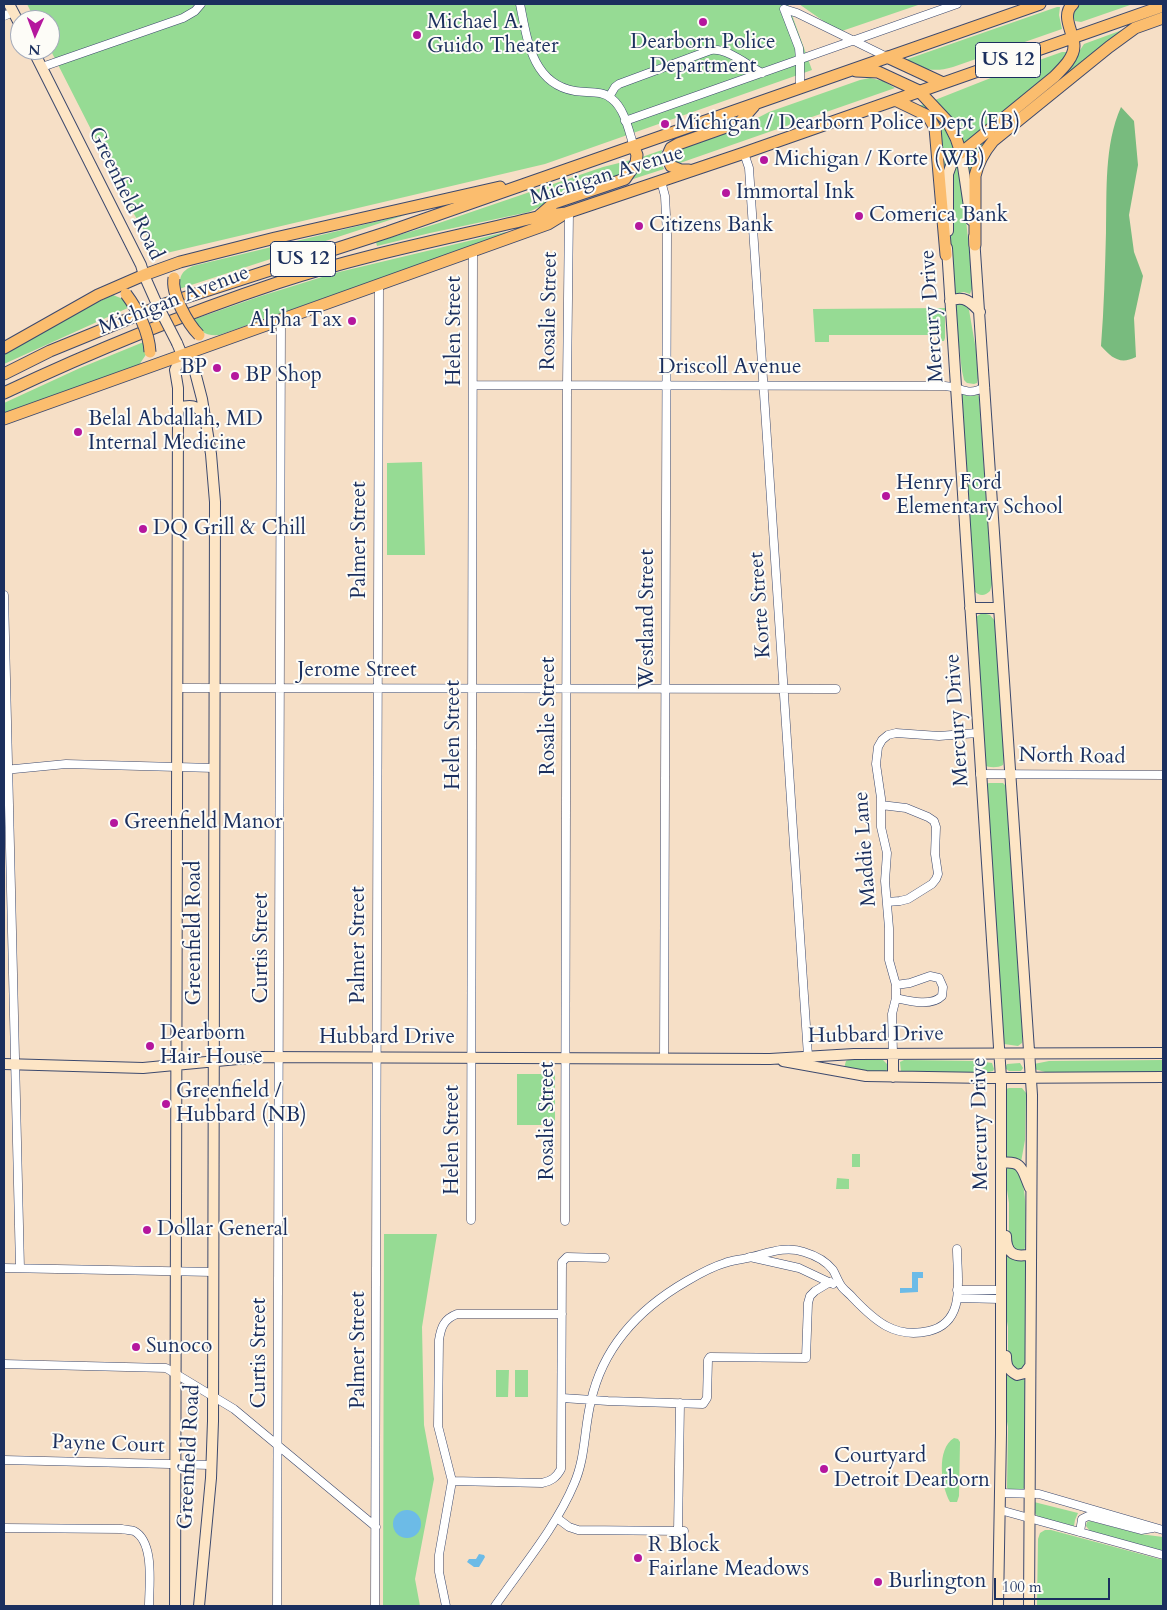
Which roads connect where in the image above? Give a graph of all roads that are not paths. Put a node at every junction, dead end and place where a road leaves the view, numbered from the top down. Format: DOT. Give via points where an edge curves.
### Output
graph roads {
  1 [pos="201,4"];
  2 [pos="520,4"];
  3 [pos="957,4"];
  4 [pos="1040,4"];
  5 [pos="1073,4"];
  6 [pos="786,6"];
  7 [pos="1163,6"];
  8 [pos="1163,18"];
  9 [pos="1072,37"];
  10 [pos="854,41"];
  11 [pos="887,57"];
  12 [pos="38,60"];
  13 [pos="800,60"];
  14 [pos="42,68"];
  15 [pos="847,72"];
  16 [pos="762,73"];
  17 [pos="943,83"];
  18 [pos="800,88"];
  19 [pos="919,91"];
  20 [pos="611,98"];
  21 [pos="895,100"];
  22 [pos="755,105"];
  23 [pos="625,121"];
  24 [pos="634,147"];
  25 [pos="744,153"];
  26 [pos="961,153"];
  27 [pos="694,170"];
  28 [pos="558,173"];
  29 [pos="661,181"];
  30 [pos="567,212"];
  31 [pos="537,217"];
  32 [pos="975,246"];
  33 [pos="473,251"];
  34 [pos="946,255"];
  35 [pos="188,260"];
  36 [pos="144,275"];
  37 [pos="379,284"];
  38 [pos="115,287"];
  39 [pos="950,301"];
  40 [pos="980,312"];
  41 [pos="281,319"];
  42 [pos="214,344"];
  43 [pos="4,348"];
  44 [pos="182,355"];
  45 [pos="145,368"];
  46 [pos="4,374"];
  47 [pos="473,385"];
  48 [pos="567,385"];
  49 [pos="666,385"];
  50 [pos="764,385"];
  51 [pos="956,387"];
  52 [pos="985,387"];
  53 [pos="4,393"];
  54 [pos="178,408"];
  55 [pos="204,415"];
  56 [pos="4,419"];
  57 [pos="4,595"];
  58 [pos="970,608"];
  59 [pos="999,608"];
  60 [pos="178,688"];
  61 [pos="215,688"];
  62 [pos="280,688"];
  63 [pos="377,688"];
  64 [pos="472,688"];
  65 [pos="566,688"];
  66 [pos="665,689"];
  67 [pos="784,689"];
  68 [pos="836,689"];
  69 [pos="977,732"];
  70 [pos="178,767"];
  71 [pos="214,768"];
  72 [pos="6,769"];
  73 [pos="980,774"];
  74 [pos="1010,774"];
  75 [pos="1163,775"];
  76 [pos="881,805"];
  77 [pos="887,902"];
  78 [pos="896,985"];
  79 [pos="896,998"];
  80 [pos="999,1052"];
  81 [pos="1029,1052"];
  82 [pos="1163,1053"];
  83 [pos="844,1054"];
  84 [pos="893,1054"];
  85 [pos="808,1056"];
  86 [pos="279,1057"];
  87 [pos="377,1057"];
  88 [pos="471,1057"];
  89 [pos="564,1058"];
  90 [pos="664,1058"];
  91 [pos="770,1059"];
  92 [pos="214,1061"];
  93 [pos="4,1064"];
  94 [pos="15,1065"];
  95 [pos="177,1065"];
  96 [pos="842,1073"];
  97 [pos="892,1077"];
  98 [pos="1163,1077"];
  99 [pos="1001,1078"];
  100 [pos="1032,1078"];
  101 [pos="1001,1162"];
  102 [pos="1001,1175"];
  103 [pos="1032,1191"];
  104 [pos="471,1220"];
  105 [pos="565,1221"];
  106 [pos="957,1249"];
  107 [pos="1031,1254"];
  108 [pos="750,1257"];
  109 [pos="605,1258"];
  110 [pos="4,1268"];
  111 [pos="20,1268"];
  112 [pos="176,1271"];
  113 [pos="213,1272"];
  114 [pos="830,1282"];
  115 [pos="842,1288"];
  116 [pos="958,1290"];
  117 [pos="957,1298"];
  118 [pos="1000,1299"];
  119 [pos="562,1314"];
  120 [pos="4,1364"];
  121 [pos="1030,1366"];
  122 [pos="176,1373"];
  123 [pos="213,1396"];
  124 [pos="562,1398"];
  125 [pos="591,1399"];
  126 [pos="680,1403"];
  127 [pos="278,1445"];
  128 [pos="4,1460"];
  129 [pos="176,1464"];
  130 [pos="211,1465"];
  131 [pos="452,1481"];
  132 [pos="1000,1493"];
  133 [pos="1030,1493"];
  134 [pos="1000,1510"];
  135 [pos="557,1518"];
  136 [pos="1029,1518"];
  137 [pos="376,1527"];
  138 [pos="4,1528"];
  139 [pos="1155,1528"];
  140 [pos="1163,1530"];
  141 [pos="1080,1532"];
  142 [pos="1163,1555"];
  143 [pos="149,1606"];
  144 [pos="176,1606"];
  145 [pos="199,1606"];
  146 [pos="277,1606"];
  147 [pos="375,1606"];
  148 [pos="446,1606"];
  149 [pos="495,1606"];
  150 [pos="998,1606"];
  151 [pos="1029,1606"];
  1 -- 14 [label="street" via="183,18"];
  2 -- 20 [label="street" via="532,57 539,69 566,88 602,93"];
  3 -- 10 [label="street"];
  4 -- 11 [label="main road, Michigan Avenue / US 12"];
  5 -- 9 [label="main road" via="1068,17"];
  6 -- 10 [label="street"];
  6 -- 13 [label="street"];
  7 -- 9 [label="main road, Michigan Avenue / US 12"];
  8 -- 32 [label="main road" via="1135,28 1109,47 986,149 975,176"];
  9 -- 17 [label="main road, Michigan Avenue / US 12"];
  9 -- 26 [label="main road" via="1072,54 1054,77"];
  10 -- 11 [label="street"];
  10 -- 13 [label="street"];
  11 -- 15 [label="main road, Michigan Avenue / US 12"];
  11 -- 17 [label="main road"];
  12 -- 14 [label="street, Greenfield Road"];
  13 -- 16 [label="street"];
  13 -- 18 [label="street"];
  14 -- 36 [label="street, Greenfield Road"];
  15 -- 18 [label="main road, Michigan Avenue / US 12"];
  15 -- 19 [label="main road" via="878,72"];
  16 -- 20 [label="street" via="716,50 619,84 614,87"];
  16 -- 23 [label="street"];
  17 -- 19 [label="main road, Michigan Avenue / US 12"];
  18 -- 22 [label="main road, Michigan Avenue / US 12"];
  19 -- 21 [label="main road, Michigan Avenue / US 12"];
  19 -- 26 [label="main road" via="948,122"];
  20 -- 23 [label="street" via="622,111"];
  21 -- 25 [label="main road, Michigan Avenue / US 12"];
  21 -- 34 [label="main road" via="928,116 935,128"];
  22 -- 24 [label="main road, Michigan Avenue / US 12"];
  22 -- 27 [label="main road" via="740,122 671,148 667,157 671,166"];
  23 -- 24 [label="street"];
  24 -- 28 [label="main road, Michigan Avenue / US 12"];
  24 -- 31 [label="main road" via="636,163 625,179 554,203"];
  25 -- 27 [label="main road, Michigan Avenue / US 12"];
  25 -- 50 [label="street, Korte Street" via="749,168"];
  26 -- 32 [label="street"];
  26 -- 34 [label="street, Mercury Drive" via="948,174"];
  27 -- 29 [label="main road, Michigan Avenue / US 12"];
  28 -- 35 [label="main road"];
  28 -- 46 [label="main road, Michigan Avenue / US 12" via="165,304 50,351"];
  29 -- 30 [label="main road, Michigan Avenue / US 12"];
  29 -- 49 [label="street, Westland Street" via="667,235"];
  30 -- 31 [label="main road, Michigan Avenue / US 12"];
  30 -- 33 [label="main road" via="548,224"];
  30 -- 48 [label="street, Rosalie Street"];
  31 -- 53 [label="main road, Michigan Avenue / US 12" via="278,282 173,319"];
  32 -- 40 [label="street"];
  33 -- 37 [label="main road"];
  33 -- 47 [label="street, Helen Street"];
  34 -- 39 [label="street, Mercury Drive"];
  35 -- 36 [label="main road"];
  35 -- 42 [label="main road, bridge" via="174,278 173,286 190,325"];
  36 -- 38 [label="main road"];
  36 -- 44 [label="street, Greenfield Road, bridge"];
  37 -- 41 [label="main road"];
  37 -- 63 [label="street, Palmer Street"];
  38 -- 43 [label="main road" via="82,302"];
  38 -- 45 [label="main road, bridge" via="132,302 148,336 150,352"];
  39 -- 40 [label="street" via="964,299"];
  39 -- 51 [label="street, Mercury Drive"];
  40 -- 52 [label="street"];
  41 -- 42 [label="main road"];
  41 -- 62 [label="street, Curtis Street"];
  42 -- 44 [label="main road"];
  44 -- 45 [label="main road"];
  44 -- 54 [label="street, Greenfield Road" via="175,370"];
  44 -- 55 [label="street, Greenfield Road" via="195,372"];
  45 -- 56 [label="main road"];
  47 -- 48 [label="street, Driscoll Avenue"];
  47 -- 64 [label="street, Helen Street"];
  48 -- 49 [label="street, Driscoll Avenue"];
  48 -- 65 [label="street, Rosalie Street"];
  49 -- 50 [label="street, Driscoll Avenue"];
  49 -- 66 [label="street, Westland Street"];
  50 -- 51 [label="street, Driscoll Avenue"];
  50 -- 67 [label="street, Korte Street"];
  51 -- 52 [label="street, Driscoll Avenue" via="971,393"];
  51 -- 58 [label="street, Mercury Drive"];
  52 -- 59 [label="street"];
  54 -- 55 [label="street" via="190,404 198,407"];
  54 -- 60 [label="street, Greenfield Road"];
  55 -- 61 [label="street, Greenfield Road" via="214,488"];
  57 -- 72 [label="street"];
  58 -- 59 [label="street"];
  58 -- 69 [label="street, Mercury Drive"];
  59 -- 74 [label="street"];
  60 -- 61 [label="street, Jerome Street"];
  60 -- 70 [label="street, Greenfield Road"];
  61 -- 62 [label="street, Jerome Street"];
  61 -- 71 [label="street, Greenfield Road"];
  62 -- 63 [label="street, Jerome Street"];
  62 -- 86 [label="street, Curtis Street"];
  63 -- 64 [label="street, Jerome Street"];
  63 -- 87 [label="street, Palmer Street"];
  64 -- 65 [label="street, Jerome Street"];
  64 -- 88 [label="street, Helen Street"];
  65 -- 66 [label="street, Jerome Street"];
  65 -- 89 [label="street, Rosalie Street"];
  66 -- 67 [label="street, Jerome Street"];
  66 -- 90 [label="street, Westland Street"];
  67 -- 68 [label="street, Jerome Street"];
  67 -- 85 [label="street, Korte Street"];
  69 -- 73 [label="street, Mercury Drive"];
  69 -- 76 [label="street, Maddie Lane" via="945,736 888,735 882,740 876,756"];
  70 -- 71 [label="street"];
  70 -- 72 [label="street" via="66,764"];
  70 -- 95 [label="street, Greenfield Road"];
  71 -- 92 [label="street, Greenfield Road"];
  72 -- 94 [label="street"];
  73 -- 74 [label="street, North Road"];
  73 -- 80 [label="street, Mercury Drive"];
  74 -- 75 [label="street, North Road"];
  74 -- 81 [label="street"];
  76 -- 77 [label="street, Maddie Lane" via="881,827 887,853"];
  76 -- 77 [label="street" via="906,808 934,821 936,827 936,879 904,901"];
  77 -- 78 [label="street, Maddie Lane" via="889,960"];
  78 -- 79 [label="street, Maddie Lane"];
  78 -- 79 [label="street" via="930,976 939,978 944,987 942,996 934,1001 912,1002"];
  79 -- 84 [label="street, Maddie Lane" via="892,1014"];
  80 -- 81 [label="street, Hubbard Drive"];
  80 -- 84 [label="street, Hubbard Drive"];
  80 -- 99 [label="street, Mercury Drive"];
  81 -- 82 [label="street, Hubbard Drive"];
  81 -- 100 [label="street"];
  83 -- 84 [label="street, Hubbard Drive"];
  83 -- 85 [label="street, Hubbard Drive"];
  83 -- 96 [label="street" via="840,1064"];
  84 -- 97 [label="street"];
  85 -- 91 [label="street, Hubbard Drive"];
  86 -- 87 [label="street, Hubbard Drive"];
  86 -- 92 [label="street, Hubbard Drive"];
  86 -- 127 [label="street, Curtis Street"];
  87 -- 88 [label="street, Hubbard Drive"];
  87 -- 137 [label="street, Palmer Street"];
  88 -- 89 [label="street, Hubbard Drive"];
  88 -- 104 [label="street, Helen Street"];
  89 -- 90 [label="street, Hubbard Drive"];
  89 -- 105 [label="street, Rosalie Street"];
  90 -- 91 [label="street, Hubbard Drive"];
  91 -- 96 [label="street, Hubbard Drive"];
  92 -- 95 [label="street, Hubbard Drive"];
  92 -- 113 [label="street, Greenfield Road"];
  93 -- 94 [label="street, Hubbard Drive"];
  94 -- 95 [label="street, Hubbard Drive" via="143,1068"];
  94 -- 111 [label="street"];
  95 -- 112 [label="street, Greenfield Road"];
  96 -- 97 [label="street, Hubbard Drive"];
  97 -- 99 [label="street, Hubbard Drive"];
  98 -- 100 [label="street, Hubbard Drive"];
  99 -- 100 [label="street, Hubbard Drive"];
  99 -- 101 [label="street, Mercury Drive"];
  100 -- 103 [label="street"];
  101 -- 102 [label="street, Mercury Drive"];
  101 -- 103 [label="street" via="1018,1164"];
  102 -- 107 [label="street" via="1006,1203 1006,1243 1016,1256"];
  102 -- 118 [label="street, Mercury Drive"];
  103 -- 107 [label="street"];
  106 -- 116 [label="street"];
  107 -- 121 [label="street"];
  108 -- 114 [label="street" via="799,1268"];
  108 -- 115 [label="street" via="775,1250 802,1251 832,1269"];
  108 -- 125 [label="street" via="702,1272 647,1308 611,1350"];
  109 -- 119 [label="street" via="564,1259"];
  110 -- 111 [label="street"];
  111 -- 112 [label="street"];
  112 -- 113 [label="street"];
  112 -- 122 [label="street, Greenfield Road"];
  113 -- 123 [label="street, Greenfield Road"];
  114 -- 115 [label="street"];
  114 -- 126 [label="street" via="810,1296 806,1358 710,1357 705,1402"];
  115 -- 117 [label="street" via="877,1322 900,1332 926,1332 944,1325 957,1309"];
  116 -- 117 [label="street"];
  116 -- 118 [label="street"];
  117 -- 118 [label="street"];
  118 -- 121 [label="street" via="1006,1330 1006,1365 1017,1375 1025,1373"];
  118 -- 132 [label="street, Mercury Drive"];
  119 -- 124 [label="street"];
  119 -- 131 [label="street" via="456,1314 445,1321 439,1340 438,1426"];
  120 -- 122 [label="street" via="166,1368"];
  121 -- 133 [label="street"];
  122 -- 123 [label="street"];
  122 -- 129 [label="street, Greenfield Road"];
  123 -- 127 [label="street"];
  123 -- 130 [label="street, Greenfield Road"];
  124 -- 125 [label="street"];
  124 -- 131 [label="street" via="561,1469 554,1479 542,1483"];
  125 -- 126 [label="street"];
  125 -- 135 [label="street" via="583,1457 575,1483"];
  126 -- 135 [label="street" via="681,1531 578,1530"];
  127 -- 137 [label="street"];
  127 -- 146 [label="street, Curtis Street"];
  128 -- 129 [label="street, Payne Court"];
  129 -- 130 [label="street, Payne Court"];
  129 -- 144 [label="street, Greenfield Road"];
  130 -- 145 [label="street, Greenfield Road"];
  131 -- 148 [label="street" via="439,1555"];
  132 -- 133 [label="street"];
  132 -- 134 [label="street, Mercury Drive"];
  133 -- 136 [label="street"];
  133 -- 139 [label="street"];
  134 -- 136 [label="street"];
  134 -- 150 [label="street, Mercury Drive"];
  135 -- 149 [label="street"];
  136 -- 141 [label="street"];
  136 -- 151 [label="street"];
  137 -- 147 [label="street, Palmer Street"];
  138 -- 143 [label="street" via="122,1529 134,1532 144,1541 149,1552"];
  139 -- 140 [label="street"];
  139 -- 141 [label="street" via="1142,1530 1088,1516 1082,1519"];
  141 -- 142 [label="street"];
}
